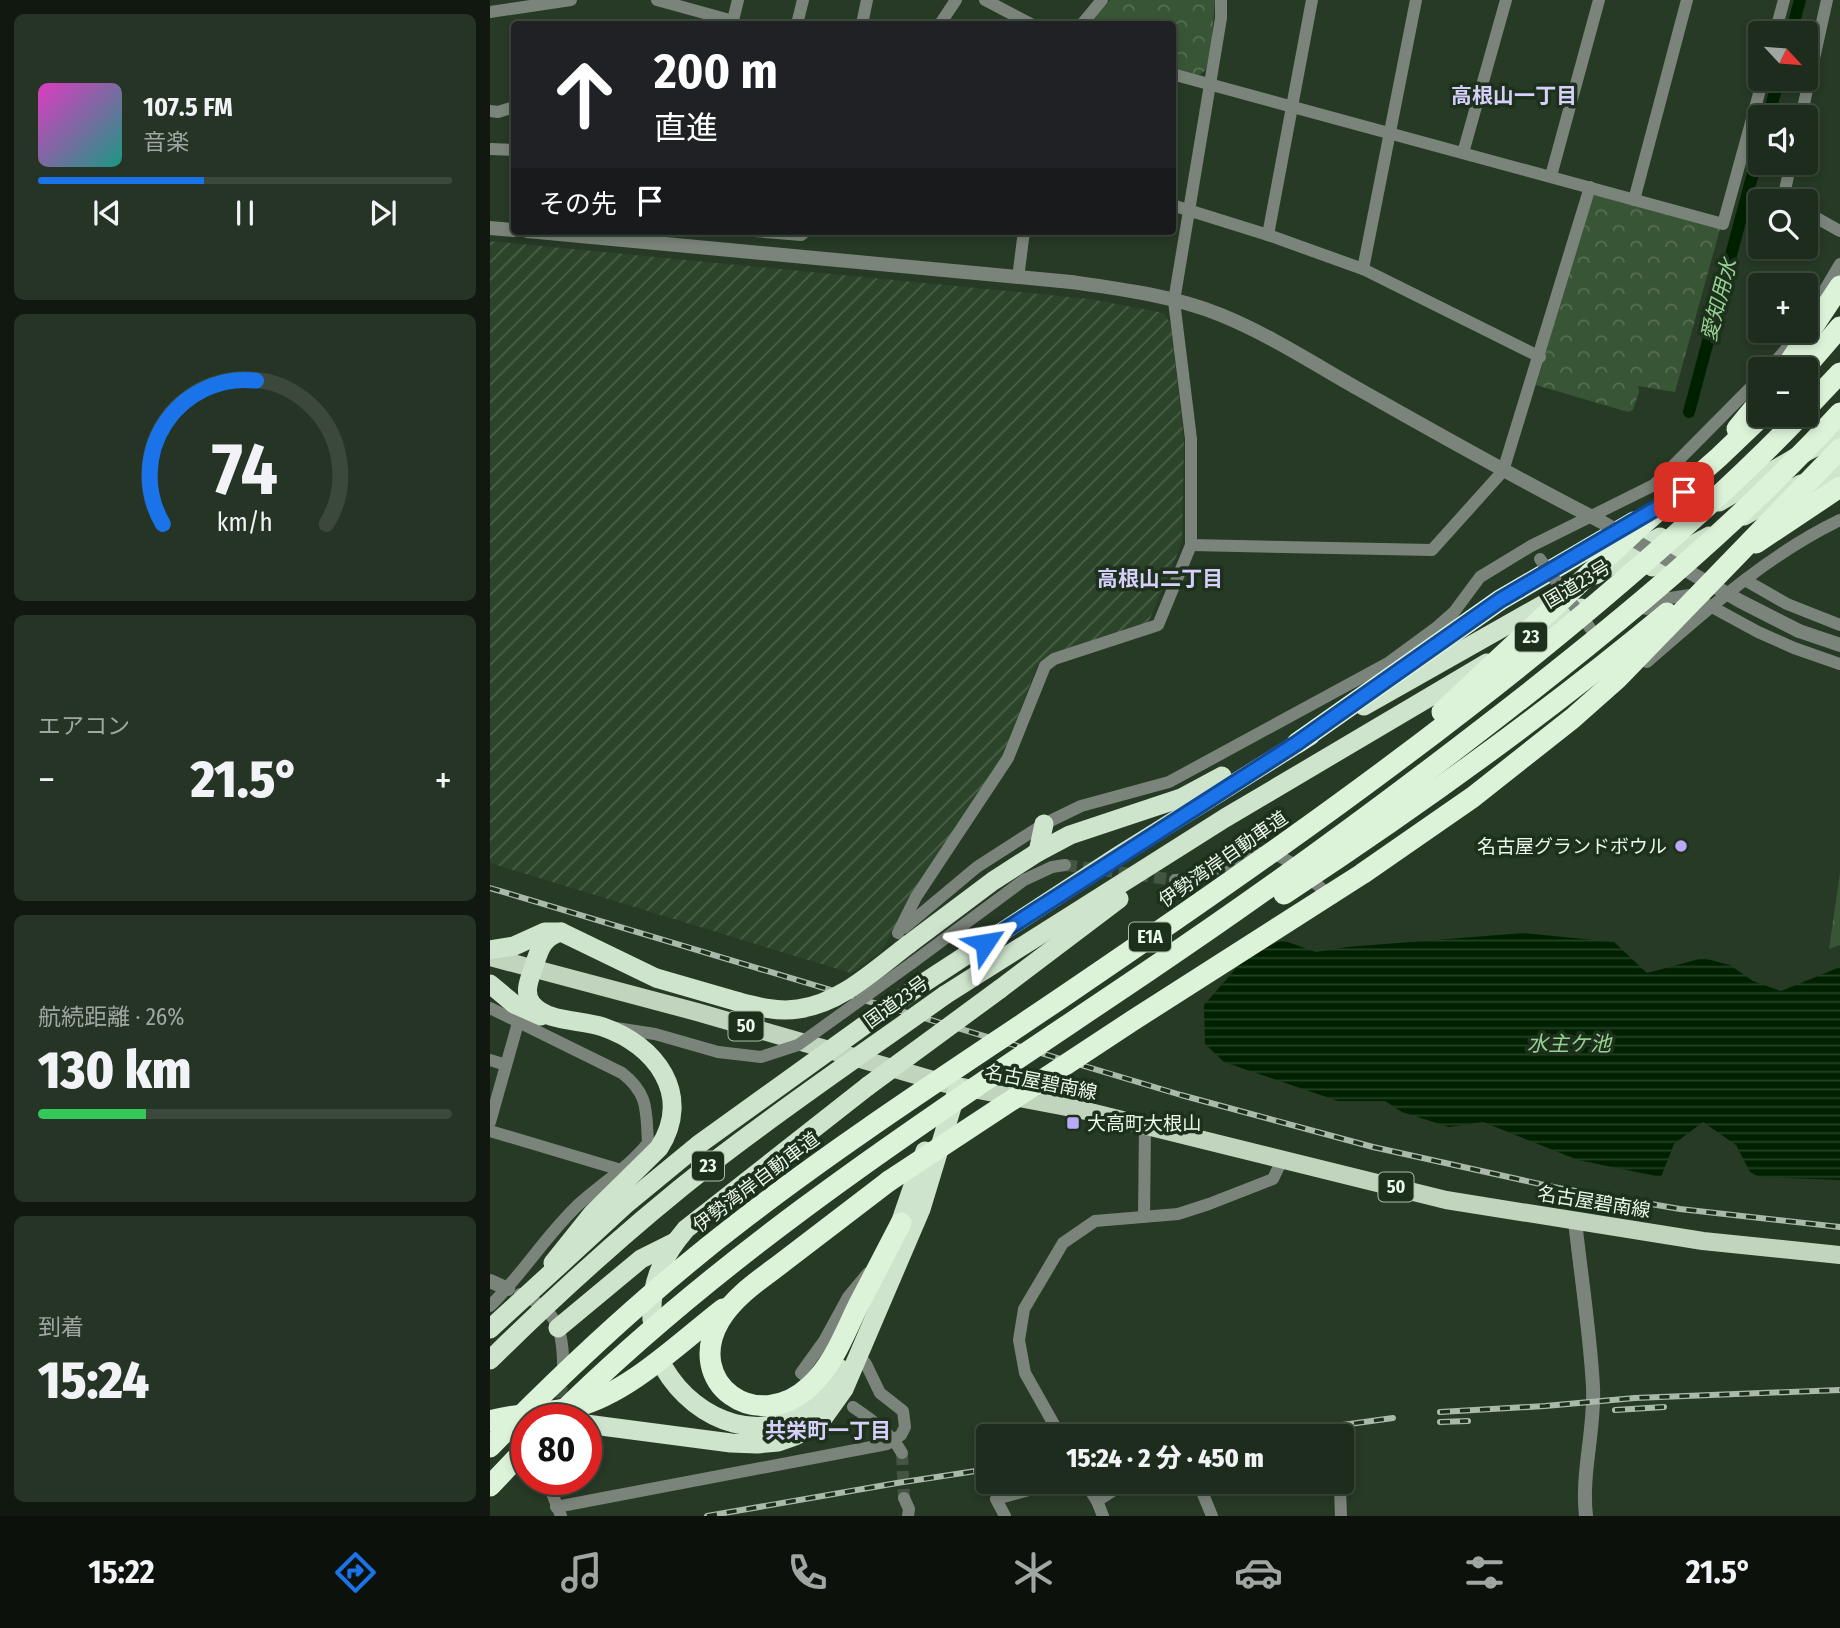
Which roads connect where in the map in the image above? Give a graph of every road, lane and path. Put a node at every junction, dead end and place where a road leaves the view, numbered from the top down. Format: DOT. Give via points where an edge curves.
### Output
graph roads {
  1 [pos="571,0"];
  2 [pos="657,0"];
  3 [pos="738,0"];
  4 [pos="803,0"];
  5 [pos="867,0"];
  6 [pos="956,0"];
  7 [pos="985,0"];
  8 [pos="1102,0"];
  9 [pos="1221,0"];
  10 [pos="1312,0"];
  11 [pos="1416,0"];
  12 [pos="1506,0"];
  13 [pos="1599,0"];
  14 [pos="1687,0"];
  15 [pos="1784,0"];
  16 [pos="1827,0"];
  17 [pos="674,2"];
  18 [pos="528,3"];
  19 [pos="490,12"];
  20 [pos="729,21"];
  21 [pos="734,21"];
  22 [pos="798,21"];
  23 [pos="863,21"];
  24 [pos="942,21"];
  25 [pos="1025,21"];
  26 [pos="1084,21"];
  27 [pos="1778,21"];
  28 [pos="1176,75"];
  29 [pos="1210,85"];
  30 [pos="1760,91"];
  31 [pos="1804,105"];
  32 [pos="511,108"];
  33 [pos="1293,108"];
  34 [pos="490,111"];
  35 [pos="1390,133"];
  36 [pos="490,149"];
  37 [pos="511,150"];
  38 [pos="1463,153"];
  39 [pos="1551,176"];
  40 [pos="1590,187"];
  41 [pos="1634,200"];
  42 [pos="1176,206"];
  43 [pos="1188,209"];
  44 [pos="1818,219"];
  45 [pos="490,228"];
  46 [pos="511,230"];
  47 [pos="1840,231"];
  48 [pos="569,235"];
  49 [pos="1023,235"];
  50 [pos="1268,235"];
  51 [pos="1840,264"];
  52 [pos="1363,269"];
  53 [pos="1018,278"];
  54 [pos="1840,286"];
  55 [pos="1174,301"];
  56 [pos="1818,301"];
  57 [pos="1840,313"];
  58 [pos="1840,327"];
  59 [pos="1790,343"];
  60 [pos="1540,357"];
  61 [pos="1779,357"];
  62 [pos="1793,357"];
  63 [pos="1807,357"];
  64 [pos="1814,357"];
  65 [pos="1840,373"];
  66 [pos="1748,391"];
  67 [pos="1818,396"];
  68 [pos="1840,413"];
  69 [pos="1748,415"];
  70 [pos="1840,426"];
  71 [pos="1752,427"];
  72 [pos="1760,427"];
  73 [pos="1789,427"];
  74 [pos="1840,434"];
  75 [pos="1840,449"];
  76 [pos="1798,456"];
  77 [pos="1840,462"];
  78 [pos="1503,471"];
  79 [pos="1840,472"];
  80 [pos="1840,487"];
  81 [pos="1684,488"];
  82 [pos="1840,505"];
  83 [pos="1756,510"];
  84 [pos="1595,518"];
  85 [pos="1840,520"];
  86 [pos="1191,545"];
  87 [pos="1531,546"];
  88 [pos="1714,573"];
  89 [pos="1745,579"];
  90 [pos="1710,606"];
  91 [pos="1840,625"];
  92 [pos="1602,644"];
  93 [pos="1840,645"];
  94 [pos="1840,664"];
  95 [pos="1297,743"];
  96 [pos="1461,813"];
  97 [pos="1225,818"];
  98 [pos="1044,824"];
  99 [pos="1070,835"];
  100 [pos="1038,852"];
  101 [pos="1065,865"];
  102 [pos="1175,880"];
  103 [pos="561,932"];
  104 [pos="490,950"];
  105 [pos="911,953"];
  106 [pos="490,957"];
  107 [pos="533,969"];
  108 [pos="490,984"];
  109 [pos="1066,995"];
  110 [pos="490,1008"];
  111 [pos="563,1018"];
  112 [pos="519,1023"];
  113 [pos="601,1026"];
  114 [pos="490,1060"];
  115 [pos="506,1065"];
  116 [pos="953,1085"];
  117 [pos="928,1118"];
  118 [pos="490,1122"];
  119 [pos="1145,1126"];
  120 [pos="490,1131"];
  121 [pos="1282,1160"];
  122 [pos="621,1170"];
  123 [pos="1144,1217"];
  124 [pos="1575,1221"];
  125 [pos="901,1223"];
  126 [pos="676,1241"];
  127 [pos="1840,1255"];
  128 [pos="879,1264"];
  129 [pos="490,1281"];
  130 [pos="508,1289"];
  131 [pos="532,1289"];
  132 [pos="746,1290"];
  133 [pos="490,1306"];
  134 [pos="652,1320"];
  135 [pos="558,1328"];
  136 [pos="490,1329"];
  137 [pos="859,1356"];
  138 [pos="490,1360"];
  139 [pos="664,1368"];
  140 [pos="804,1375"];
  141 [pos="562,1385"];
  142 [pos="571,1404"];
  143 [pos="853,1407"];
  144 [pos="490,1421"];
  145 [pos="511,1424"];
  146 [pos="1054,1424"];
  147 [pos="602,1426"];
  148 [pos="490,1427"];
  149 [pos="895,1440"];
  150 [pos="490,1447"];
  151 [pos="902,1453"];
  152 [pos="511,1464"];
  153 [pos="490,1486"];
  154 [pos="1015,1494"];
  155 [pos="1093,1494"];
  156 [pos="1108,1494"];
  157 [pos="1203,1494"];
  158 [pos="1340,1494"];
  159 [pos="904,1498"];
  160 [pos="1097,1501"];
  161 [pos="559,1512"];
  162 [pos="908,1516"];
  163 [pos="1005,1516"];
  164 [pos="1103,1516"];
  165 [pos="1212,1516"];
  166 [pos="1341,1516"];
  167 [pos="1586,1516"];
  1 -- 18 [label="street"];
  2 -- 17 [label="street"];
  3 -- 21 [label="street"];
  4 -- 22 [label="street"];
  5 -- 23 [label="street"];
  6 -- 24 [label="street"];
  7 -- 25 [label="street"];
  8 -- 26 [label="street"];
  9 -- 29 [label="street"];
  10 -- 33 [label="street"];
  11 -- 35 [label="street"];
  12 -- 38 [label="street"];
  13 -- 39 [label="street"];
  14 -- 41 [label="street"];
  15 -- 27 [label="street"];
  16 -- 31 [label="street"];
  17 -- 20 [label="street"];
  18 -- 19 [label="street"];
  28 -- 29 [label="street"];
  29 -- 33 [label="street"];
  29 -- 43 [label="street"];
  30 -- 41 [label="street" via="1723,224"];
  32 -- 34 [label="street"];
  33 -- 35 [label="street"];
  33 -- 50 [label="street"];
  35 -- 38 [label="street"];
  35 -- 52 [label="street"];
  36 -- 37 [label="street"];
  38 -- 39 [label="street"];
  39 -- 40 [label="street"];
  40 -- 41 [label="street"];
  40 -- 60 [label="street"];
  42 -- 43 [label="street"];
  43 -- 50 [label="street"];
  43 -- 55 [label="street"];
  44 -- 47 [label="street"];
  45 -- 46 [label="street"];
  48 -- 53 [label="street"];
  49 -- 53 [label="street"];
  50 -- 52 [label="street"];
  51 -- 56 [label="street"];
  52 -- 60 [label="street"];
  53 -- 55 [label="street" via="1118,288"];
  54 -- 62 [label="highway"];
  55 -- 78 [label="street" via="1220,315 1275,342"];
  55 -- 86 [label="street" via="1191,439"];
  57 -- 63 [label="highway"];
  58 -- 64 [label="highway"];
  59 -- 61 [label="street"];
  60 -- 78 [label="street"];
  65 -- 67 [label="highway"];
  66 -- 84 [label="street" via="1654,485"];
  68 -- 117 [label="highway, E1A, bridge" via="1685,564 1480,731 1218,924"];
  69 -- 81 [label="highway, bridge"];
  70 -- 76 [label="highway"];
  71 -- 81 [label="highway, bridge"];
  72 -- 95 [label="highway" via="1684,492 1500,600"];
  73 -- 109 [label="highway, 伊勢湾岸自動車道 / E1A, bridge" via="1728,489 1527,661 1290,841"];
  74 -- 76 [label="highway, 国道23号 / 23"];
  75 -- 132 [label="highway, bridge" via="1617,680 1473,797 889,1181"];
  76 -- 95 [label="highway, 国道23号 / 23"];
  77 -- 83 [label="highway, 国道23号 / 23"];
  78 -- 84 [label="street"];
  78 -- 86 [label="street" via="1432,550"];
  79 -- 83 [label="highway"];
  80 -- 88 [label="highway, bridge"];
  81 -- 109 [label="highway, bridge" via="1439,714"];
  82 -- 88 [label="highway, bridge"];
  83 -- 97 [label="highway, 国道23号 / 23" via="1626,581"];
  84 -- 87 [label="street"];
  84 -- 93 [label="street, bridge" via="1740,601 1799,631"];
  85 -- 89 [label="street"];
  86 -- 98 [label="street" via="1158,625 1054,659 1045,666 1008,758 916,897 898,933 977,867"];
  87 -- 92 [label="street, bridge"];
  87 -- 98 [label="street" via="1480,577 1454,612 1388,663 1169,782 1081,806"];
  88 -- 117 [label="highway, bridge" via="1612,659 1329,864 1057,1042"];
  89 -- 90 [label="street"];
  89 -- 91 [label="street" via="1787,604"];
  90 -- 92 [label="street" via="1690,595 1657,600"];
  90 -- 94 [label="street" via="1794,648"];
  90 -- 96 [label="street" via="1579,720"];
  92 -- 96 [label="street" via="1492,733 1468,771"];
  95 -- 99 [label="highway" via="1247,761 1181,798"];
  95 -- 131 [label="highway, 国道23号 / 23, bridge" via="919,986 698,1144"];
  96 -- 102 [label="street" via="1337,901 1275,854 1255,853 1191,879"];
  97 -- 126 [label="highway, bridge" via="868,1086 703,1214"];
  97 -- 138 [label="highway, 国道23号 / 23, bridge" via="945,995 713,1163 615,1242"];
  98 -- 99 [label="street"];
  98 -- 100 [label="highway"];
  99 -- 100 [label="highway"];
  100 -- 105 [label="highway" via="993,881"];
  101 -- 105 [label="street" via="1024,880"];
  103 -- 104 [label="highway" via="545,932 514,946"];
  103 -- 105 [label="highway, bridge" via="656,978 783,1010 818,1005"];
  103 -- 107 [label="highway" via="542,944"];
  105 -- 113 [label="street, bridge" via="799,1045 761,1057"];
  106 -- 107 [label="main road, 名古屋碧南線 / 50"];
  107 -- 111 [label="highway" via="527,990 531,1003"];
  107 -- 116 [label="main road, 名古屋碧南線 / 50"];
  108 -- 111 [label="highway" via="526,1011"];
  109 -- 150 [label="highway, 伊勢湾岸自動車道 / E1A, bridge" via="745,1218 611,1328"];
  110 -- 112 [label="street"];
  111 -- 113 [label="highway"];
  112 -- 115 [label="street"];
  112 -- 122 [label="street" via="636,1084 643,1098 648,1143"];
  113 -- 131 [label="highway, bridge" via="622,1034 650,1057 668,1084 673,1111 666,1138 593,1213"];
  114 -- 115 [label="street"];
  115 -- 118 [label="street"];
  116 -- 119 [label="main road, 名古屋碧南線 / 50"];
  116 -- 125 [label="highway"];
  116 -- 137 [label="highway" via="921,1209"];
  117 -- 142 [label="highway, E1A, bridge" via="731,1263"];
  119 -- 121 [label="main road, 名古屋碧南線 / 50"];
  119 -- 123 [label="street"];
  120 -- 122 [label="street"];
  121 -- 123 [label="street" via="1273,1179 1209,1205"];
  121 -- 124 [label="main road, 名古屋碧南線 / 50" via="1446,1200"];
  122 -- 130 [label="street" via="578,1204"];
  123 -- 146 [label="street" via="1095,1221 1063,1243 1024,1309 1018,1340 1025,1373"];
  124 -- 127 [label="main road, 名古屋碧南線 / 50" via="1703,1241"];
  124 -- 167 [label="street" via="1593,1387"];
  125 -- 128 [label="highway"];
  125 -- 139 [label="highway" via="842,1368 819,1400 795,1417 765,1426 724,1421 684,1397"];
  126 -- 134 [label="highway" via="658,1271"];
  126 -- 135 [label="highway" via="641,1259"];
  128 -- 132 [label="highway" via="821,1375 798,1396 769,1407 742,1402 730,1394 710,1360 721,1319"];
  128 -- 140 [label="street" via="848,1297"];
  129 -- 130 [label="street"];
  130 -- 133 [label="street"];
  130 -- 135 [label="street" via="538,1302"];
  131 -- 136 [label="highway, 国道23号 / 23, bridge"];
  132 -- 144 [label="highway" via="643,1371 597,1400"];
  135 -- 141 [label="street" via="564,1351"];
  137 -- 147 [label="highway" via="824,1417 811,1429 778,1442 732,1443"];
  137 -- 149 [label="street" via="880,1393 903,1411 905,1427"];
  143 -- 149 [label="street"];
  145 -- 148 [label="highway"];
  149 -- 151 [label="street"];
  149 -- 161 [label="street"];
  152 -- 153 [label="highway"];
  154 -- 163 [label="street" via="996,1499"];
  155 -- 160 [label="street"];
  156 -- 160 [label="street"];
  157 -- 165 [label="street"];
  158 -- 166 [label="street"];
  159 -- 162 [label="street"];
  160 -- 164 [label="street"];
}
